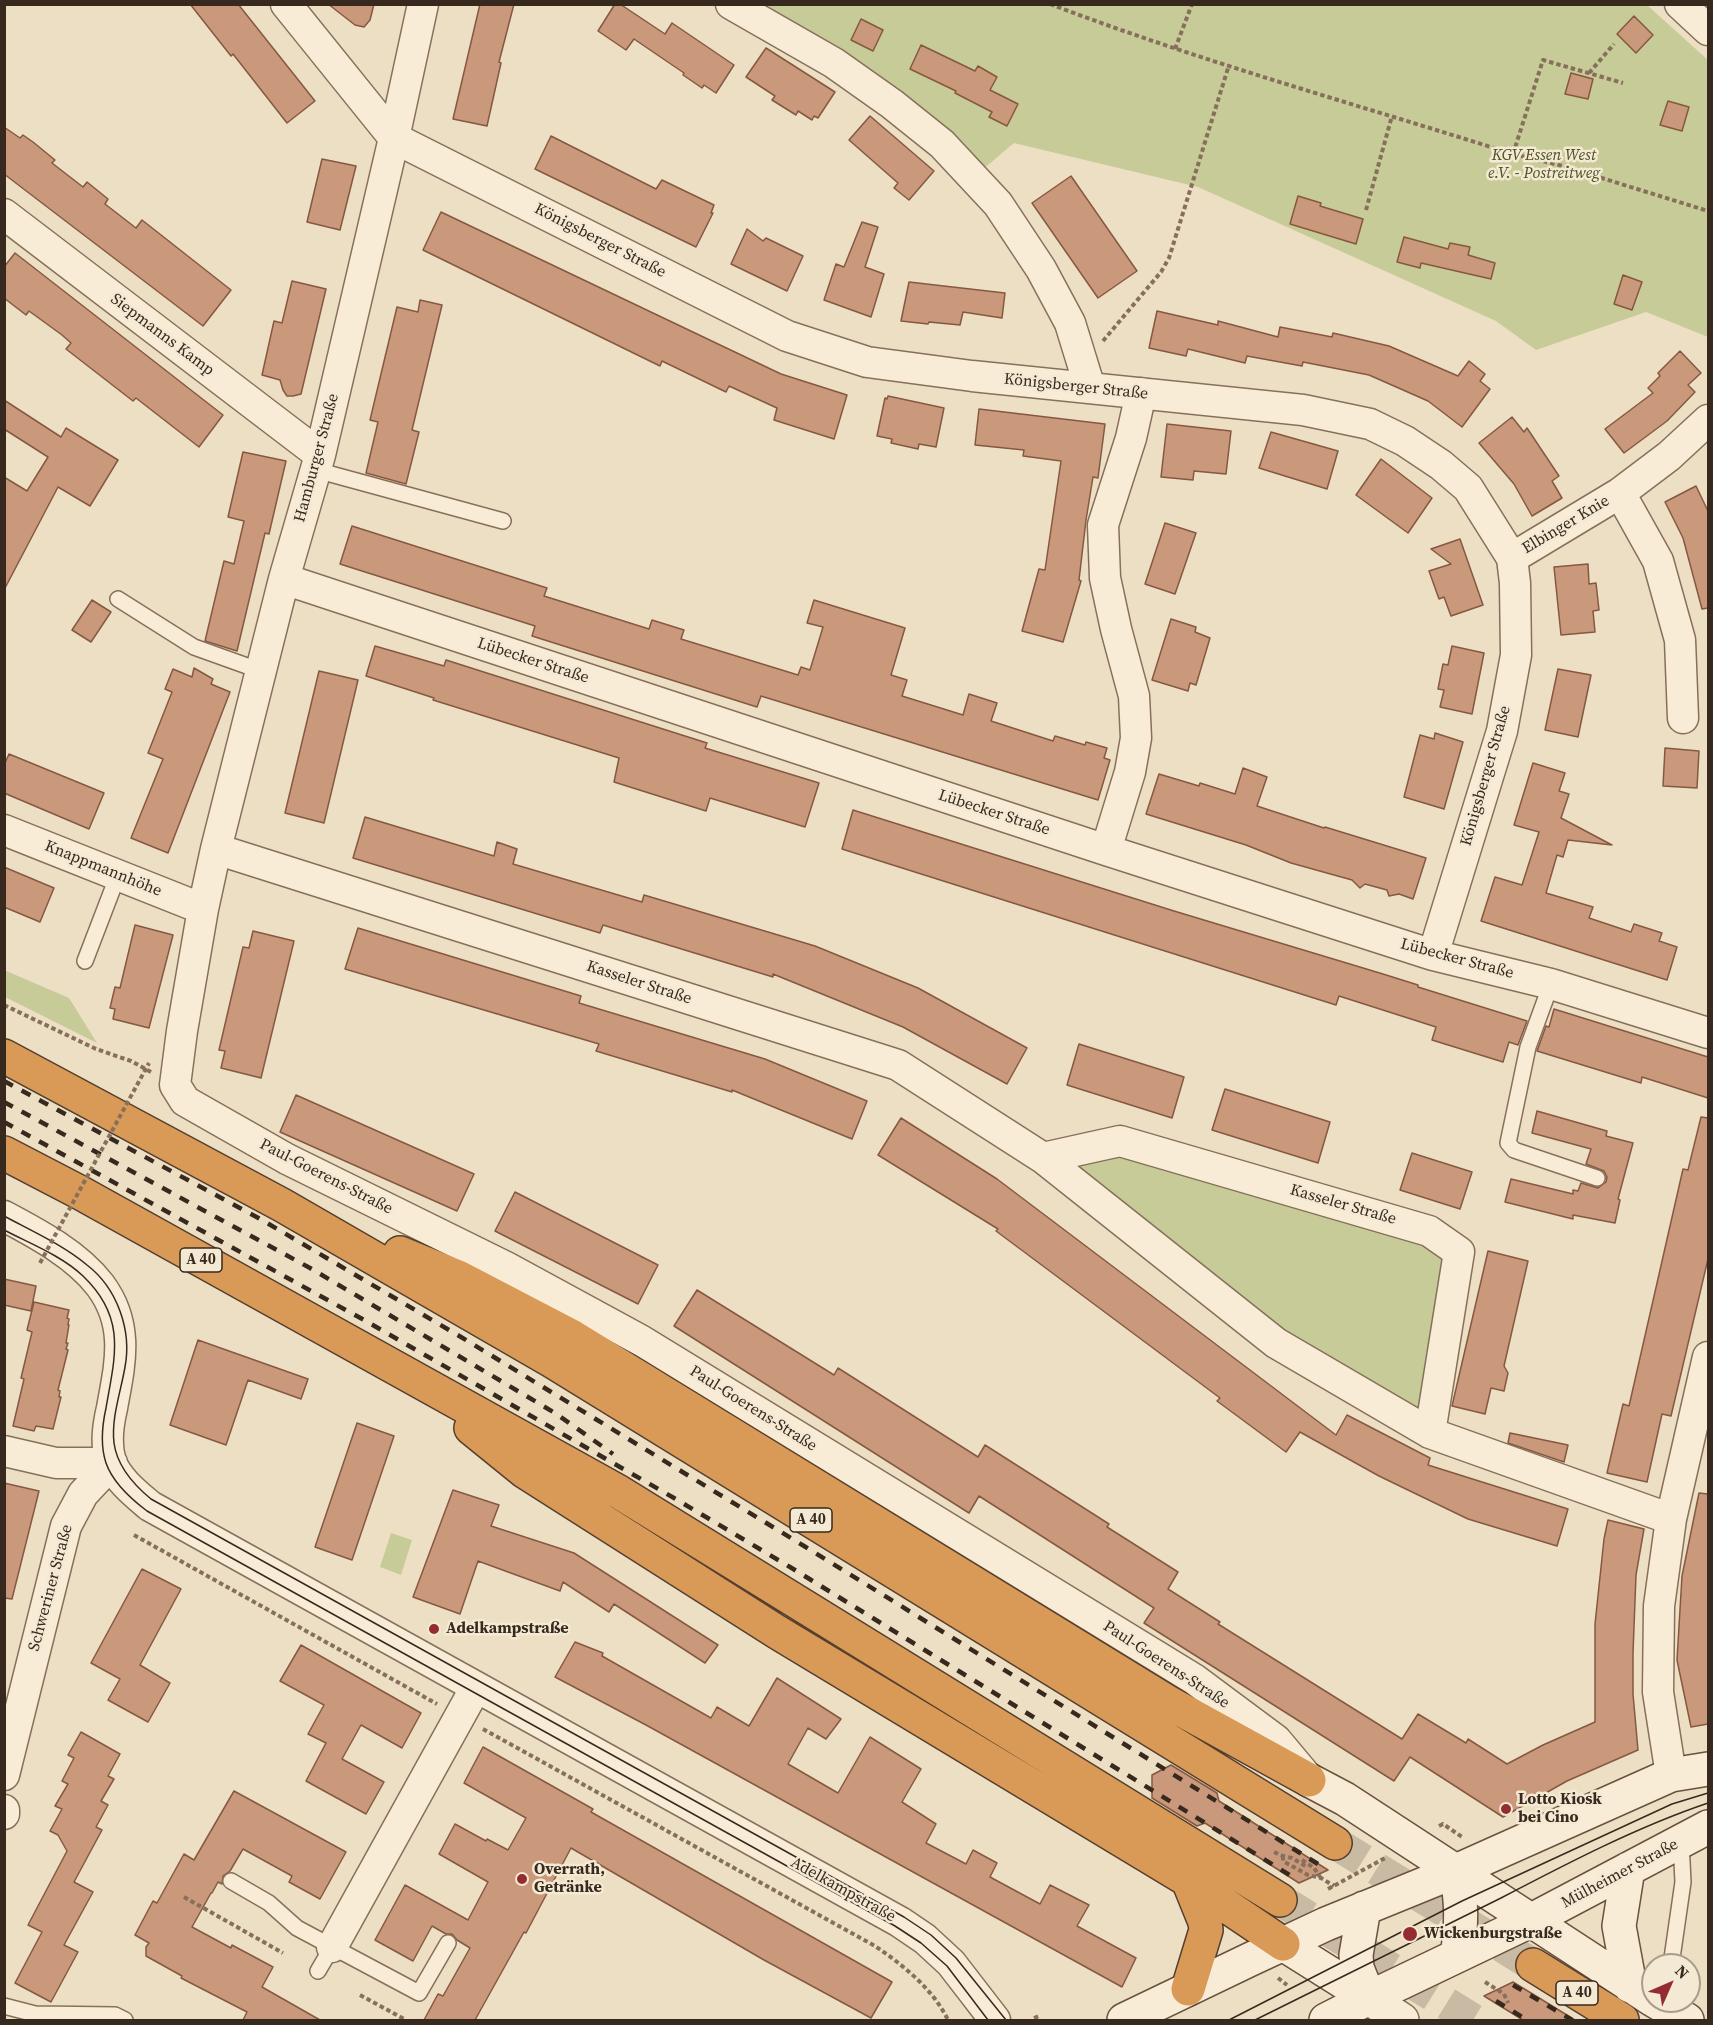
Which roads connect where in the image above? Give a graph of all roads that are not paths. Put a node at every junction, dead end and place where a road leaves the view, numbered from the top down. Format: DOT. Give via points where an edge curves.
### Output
graph roads {
  1 [pos="286,4"];
  2 [pos="423,4"];
  3 [pos="731,4"];
  4 [pos="1680,4"];
  5 [pos="1708,30"];
  6 [pos="394,138"];
  7 [pos="4,214"];
  8 [pos="1087,375"];
  9 [pos="1141,393"];
  10 [pos="1708,420"];
  11 [pos="318,463"];
  12 [pos="1620,493"];
  13 [pos="503,521"];
  14 [pos="1512,558"];
  15 [pos="284,579"];
  16 [pos="118,599"];
  17 [pos="261,671"];
  18 [pos="1683,717"];
  19 [pos="4,830"];
  20 [pos="216,849"];
  21 [pos="1106,850"];
  22 [pos="118,875"];
  23 [pos="202,909"];
  24 [pos="1433,955"];
  25 [pos="85,961"];
  26 [pos="1551,984"];
  27 [pos="1708,1033"];
  28 [pos="4,1056"];
  29 [pos="4,1153"];
  30 [pos="1043,1158"];
  31 [pos="1596,1178"];
  32 [pos="282,1205"];
  33 [pos="4,1216"];
  34 [pos="1708,1357"];
  35 [pos="397,1369"];
  36 [pos="1430,1433"];
  37 [pos="4,1451"];
  38 [pos="111,1463"];
  39 [pos="1671,1518"];
  40 [pos="476,1687"];
  41 [pos="1708,1768"];
  42 [pos="4,1775"];
  43 [pos="1671,1775"];
  44 [pos="1309,1780"];
  45 [pos="1695,1834"];
  46 [pos="1335,1843"];
  47 [pos="1628,1869"];
  48 [pos="1456,1871"];
  49 [pos="1188,1880"];
  50 [pos="231,1881"];
  51 [pos="1291,1888"];
  52 [pos="1364,1908"];
  53 [pos="1530,1921"];
  54 [pos="448,1943"];
  55 [pos="1283,1944"];
  56 [pos="1673,1953"];
  57 [pos="1457,1956"];
  58 [pos="325,1959"];
  59 [pos="1533,1965"];
  60 [pos="1641,1977"];
  61 [pos="1188,1989"];
  62 [pos="1641,1992"];
  63 [pos="1369,1998"];
  64 [pos="4,2006"];
  65 [pos="125,2020"];
  66 [pos="995,2020"];
  67 [pos="1124,2020"];
  68 [pos="1326,2020"];
  69 [pos="1402,2020"];
  70 [pos="1622,2020"];
  1 -- 6 [label="street, Königsberger Straße"];
  2 -- 6 [label="street, Hamburger Straße"];
  3 -- 8 [label="street" via="834,63 942,144 998,204 1041,269 1070,323"];
  4 -- 5 [label="street"];
  6 -- 8 [label="street, Königsberger Straße" via="787,336 867,362 972,376"];
  6 -- 11 [label="street, Hamburger Straße"];
  7 -- 11 [label="street, Siepmanns Kamp"];
  8 -- 9 [label="street, Königsberger Straße"];
  9 -- 14 [label="street, Königsberger Straße" via="1303,410 1370,424 1405,441 1468,488"];
  9 -- 21 [label="street" via="1131,438 1102,525 1105,578 1134,696 1136,738 1130,772"];
  10 -- 12 [label="street, Elbinger Knie"];
  11 -- 13 [label="lane"];
  11 -- 15 [label="street, Hamburger Straße"];
  12 -- 14 [label="street, Elbinger Knie"];
  12 -- 18 [label="street, Elbinger Knie" via="1658,561 1680,640"];
  14 -- 24 [label="street, Königsberger Straße" via="1516,655 1502,731"];
  15 -- 17 [label="street, Hamburger Straße"];
  15 -- 21 [label="street, Lübecker Straße"];
  16 -- 17 [label="lane" via="194,647"];
  17 -- 20 [label="street, Hamburger Straße"];
  19 -- 22 [label="street, Knappmannhöhe"];
  20 -- 23 [label="street, Hamburger Straße"];
  20 -- 30 [label="street, Kasseler Straße" via="898,1065"];
  21 -- 24 [label="street, Lübecker Straße"];
  22 -- 23 [label="street, Knappmannhöhe"];
  22 -- 25 [label="lane"];
  23 -- 44 [label="street, Paul-Goerens-Straße" via="175,1085 185,1101 287,1159 642,1341 1194,1679 1276,1740"];
  24 -- 26 [label="street, Lübecker Straße"];
  26 -- 27 [label="street, Lübecker Straße"];
  26 -- 31 [label="lane" via="1528,1047 1508,1143 1514,1150"];
  28 -- 32 [label="highway, A 40"];
  29 -- 35 [label="highway, A 40"];
  30 -- 36 [label="street, Kasseler Straße" via="1276,1344"];
  30 -- 36 [label="street, Kasseler Straße" via="1120,1141 1429,1231 1459,1252"];
  32 -- 44 [label="highway" via="458,1277 573,1337 1171,1704"];
  32 -- 46 [label="highway, A 40" via="552,1361"];
  33 -- 38 [label="street" via="51,1241 100,1285 110,1302 121,1341 121,1362 108,1427"];
  34 -- 39 [label="street"];
  35 -- 49 [label="highway" via="524,1471 777,1632"];
  35 -- 51 [label="highway, A 40" via="619,1492"];
  36 -- 39 [label="street, Kasseler Straße"];
  37 -- 38 [label="street" via="56,1463"];
  38 -- 40 [label="street, Adelkampstraße" via="150,1506"];
  38 -- 42 [label="street, Schweriner Straße" via="83,1494 66,1526"];
  39 -- 43 [label="street" via="1659,1606 1658,1681"];
  40 -- 58 [label="street"];
  40 -- 66 [label="street, Adelkampstraße" via="900,1922 951,1963"];
  41 -- 43 [label="main road"];
  43 -- 48 [label="main road"];
  44 -- 48 [label="main road, Paul-Goerens-Straße"];
  45 -- 47 [label="main road, Mülheimer Straße"];
  45 -- 56 [label="lane"];
  47 -- 53 [label="main road, Mülheimer Straße"];
  47 -- 60 [label="main road" via="1619,1926"];
  48 -- 52 [label="main road"];
  48 -- 53 [label="main road, Paul-Goerens-Straße"];
  48 -- 57 [label="main road" via="1462,1901"];
  49 -- 55 [label="highway"];
  49 -- 61 [label="highway" via="1206,1929"];
  50 -- 58 [label="lane" via="269,1903"];
  52 -- 55 [label="main road"];
  52 -- 63 [label="main road" via="1356,1955"];
  53 -- 57 [label="main road"];
  53 -- 62 [label="main road, Paul-Goerens-Straße"];
  54 -- 58 [label="lane" via="419,1992"];
  55 -- 61 [label="main road"];
  55 -- 63 [label="main road"];
  57 -- 63 [label="main road"];
  59 -- 70 [label="highway, A 40"];
  61 -- 67 [label="main road"];
  63 -- 68 [label="main road"];
  63 -- 69 [label="main road"];
  64 -- 65 [label="lane" via="35,2014 114,2015"];
}
